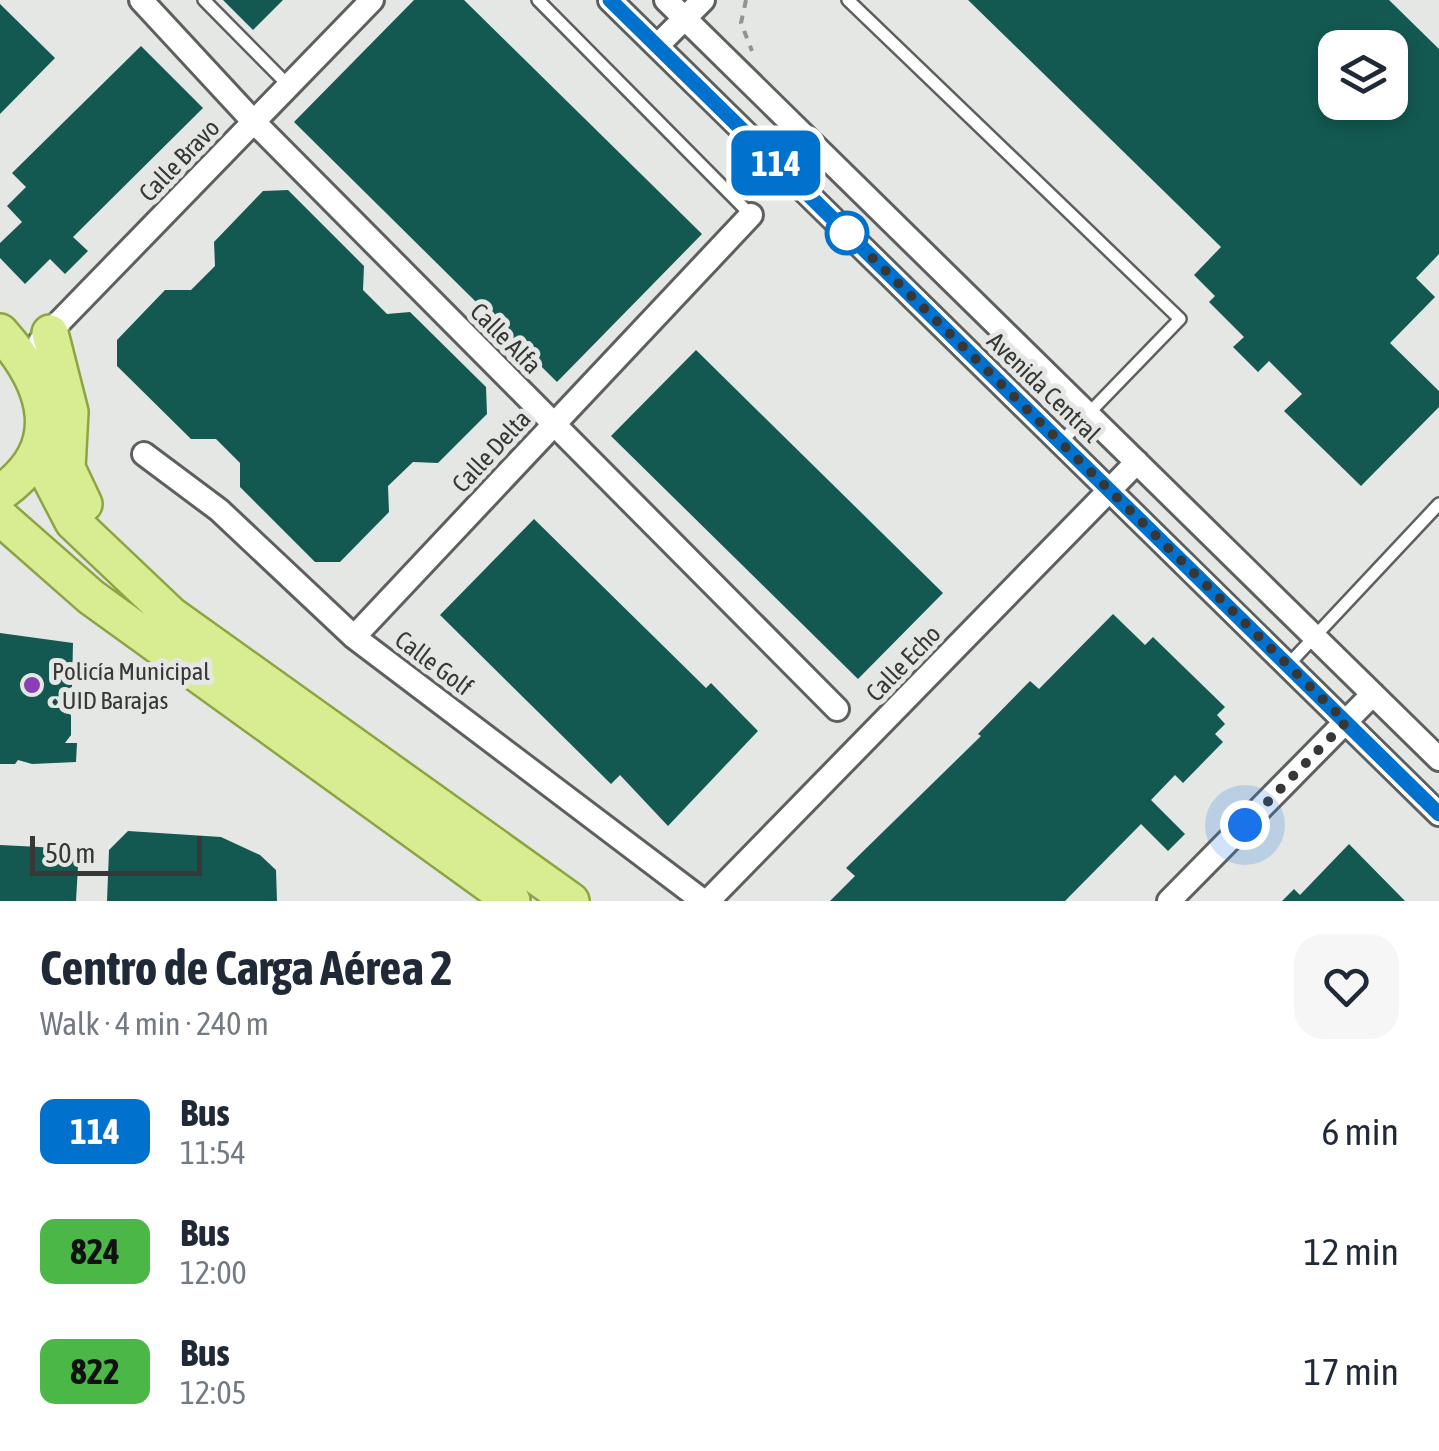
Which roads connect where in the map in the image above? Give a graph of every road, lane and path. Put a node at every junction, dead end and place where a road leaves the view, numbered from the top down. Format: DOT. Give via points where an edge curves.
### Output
graph roads {
  1 [pos="141,0"];
  2 [pos="204,0"];
  3 [pos="372,0"];
  4 [pos="538,0"];
  5 [pos="610,0"];
  6 [pos="666,0"];
  7 [pos="702,0"];
  8 [pos="848,0"];
  9 [pos="684,18"];
  10 [pos="657,46"];
  11 [pos="289,86"];
  12 [pos="254,122"];
  13 [pos="751,216"];
  14 [pos="50,333"];
  15 [pos="12,345"];
  16 [pos="1088,414"];
  17 [pos="554,425"];
  18 [pos="1060,442"];
  19 [pos="38,453"];
  20 [pos="144,454"];
  21 [pos="1137,462"];
  22 [pos="1110,491"];
  23 [pos="0,493"];
  24 [pos="1439,504"];
  25 [pos="0,517"];
  26 [pos="172,615"];
  27 [pos="1314,637"];
  28 [pos="354,638"];
  29 [pos="1288,665"];
  30 [pos="1373,694"];
  31 [pos="837,710"];
  32 [pos="1346,722"];
  33 [pos="1439,759"];
  34 [pos="1439,814"];
  35 [pos="472,873"];
  36 [pos="499,901"];
  37 [pos="512,901"];
  38 [pos="570,901"];
  39 [pos="706,901"];
  40 [pos="1170,901"];
  1 -- 12 [label="street, Calle Alfa"];
  2 -- 11 [label="lane"];
  3 -- 11 [label="street, Calle Bravo"];
  4 -- 13 [label="lane"];
  5 -- 10 [label="street, Avenida Central"];
  6 -- 9 [label="street, Avenida Central"];
  7 -- 9 [label="street"];
  8 -- 16 [label="lane" via="1180,319"];
  9 -- 10 [label="street"];
  9 -- 16 [label="street, Avenida Central"];
  10 -- 18 [label="street, Avenida Central"];
  11 -- 12 [label="street, Calle Bravo"];
  12 -- 14 [label="street, Calle Bravo"];
  12 -- 17 [label="street, Calle Alfa"];
  13 -- 17 [label="street, Calle Delta"];
  14 -- 15 [label="street, Calle Bravo"];
  14 -- 26 [label="main road" via="70,412 74,491"];
  15 -- 19 [label="main road" via="41,398"];
  16 -- 18 [label="lane"];
  16 -- 21 [label="street, Avenida Central"];
  17 -- 28 [label="street, Calle Delta"];
  17 -- 31 [label="street, Calle Alfa"];
  18 -- 22 [label="street, Avenida Central"];
  19 -- 23 [label="main road"];
  19 -- 26 [label="main road" via="73,522"];
  20 -- 28 [label="street, Calle Golf" via="218,510"];
  21 -- 22 [label="street, Calle Echo"];
  21 -- 27 [label="street, Avenida Central"];
  22 -- 29 [label="street, Avenida Central"];
  22 -- 39 [label="street, Calle Echo"];
  24 -- 27 [label="lane"];
  25 -- 35 [label="main road" via="91,597"];
  26 -- 38 [label="main road"];
  27 -- 29 [label="lane"];
  27 -- 30 [label="street, Avenida Central"];
  28 -- 39 [label="street, Calle Golf"];
  29 -- 32 [label="street, Avenida Central"];
  30 -- 32 [label="street"];
  30 -- 33 [label="street, Avenida Central"];
  32 -- 34 [label="street, Avenida Central"];
  32 -- 40 [label="street"];
  35 -- 36 [label="street"];
  35 -- 37 [label="main road"];
}
